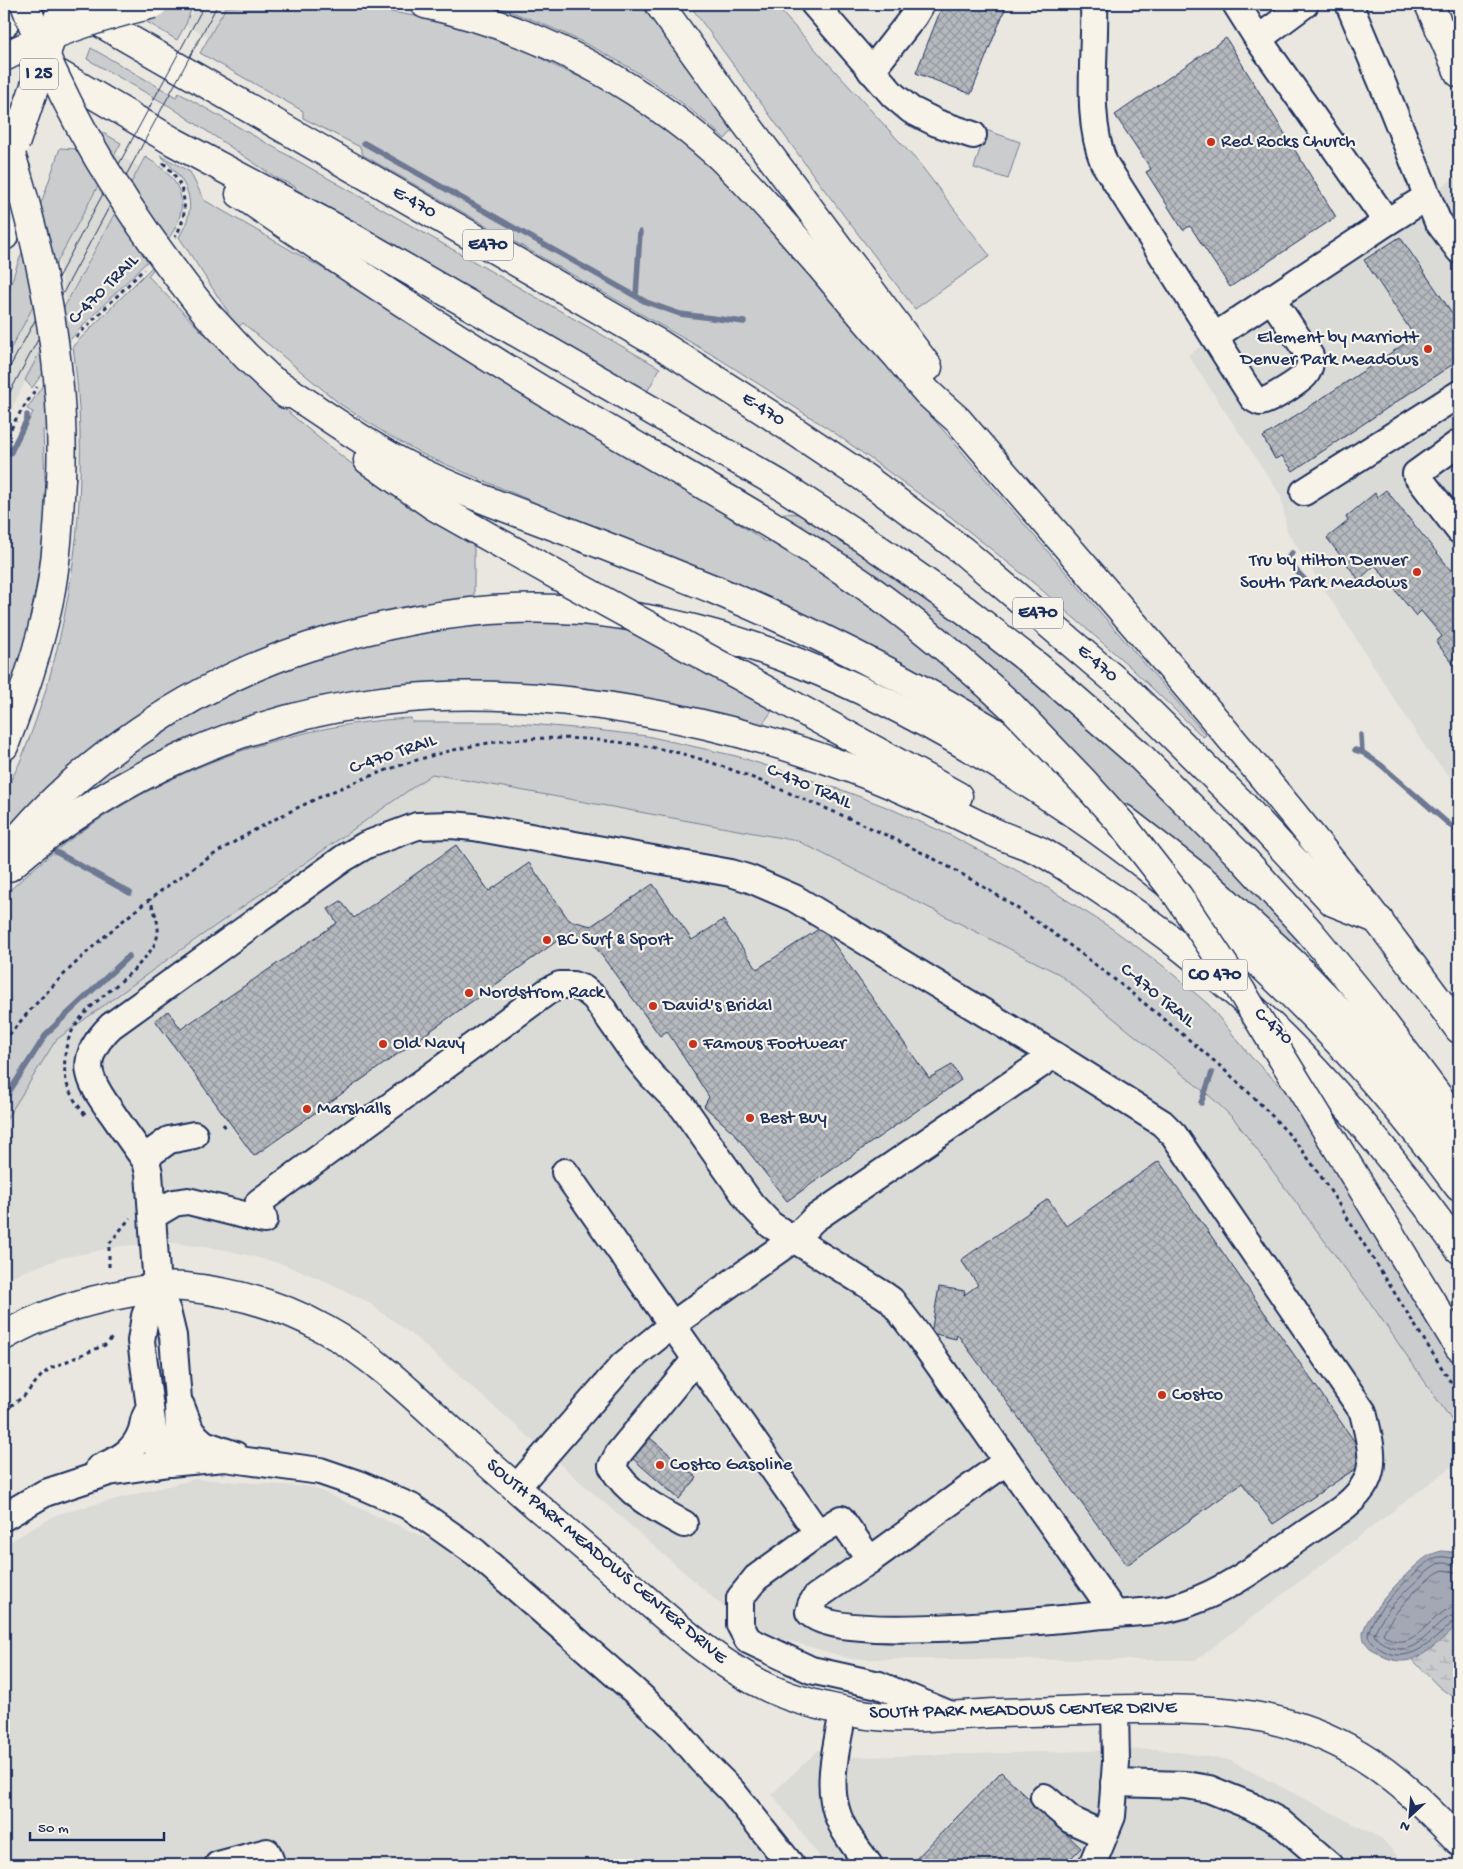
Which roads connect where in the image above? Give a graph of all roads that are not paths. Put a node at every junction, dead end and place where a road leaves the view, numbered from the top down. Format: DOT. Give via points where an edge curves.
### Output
graph roads {
  1 [pos="7,4"];
  2 [pos="25,4"];
  3 [pos="63,4"];
  4 [pos="68,4"];
  5 [pos="153,4"];
  6 [pos="425,4"];
  7 [pos="659,4"];
  8 [pos="814,4"];
  9 [pos="921,4"];
  10 [pos="1094,4"];
  11 [pos="1236,4"];
  12 [pos="1305,4"];
  13 [pos="1349,4"];
  14 [pos="1429,4"];
  15 [pos="4,24"];
  16 [pos="1258,39"];
  17 [pos="4,43"];
  18 [pos="4,58"];
  19 [pos="871,71"];
  20 [pos="1459,73"];
  21 [pos="973,135"];
  22 [pos="9,138"];
  23 [pos="166,151"];
  24 [pos="4,174"];
  25 [pos="1427,197"];
  26 [pos="1387,222"];
  27 [pos="4,236"];
  28 [pos="1459,250"];
  29 [pos="1271,298"];
  30 [pos="1215,336"];
  31 [pos="273,381"];
  32 [pos="1459,394"];
  33 [pos="958,420"];
  34 [pos="1459,443"];
  35 [pos="1304,492"];
  36 [pos="1459,530"];
  37 [pos="4,746"];
  38 [pos="1041,852"];
  39 [pos="4,856"];
  40 [pos="4,873"];
  41 [pos="1378,920"];
  42 [pos="1459,1029"];
  43 [pos="1054,1055"];
  44 [pos="1459,1124"];
  45 [pos="194,1134"];
  46 [pos="1459,1148"];
  47 [pos="144,1158"];
  48 [pos="565,1172"];
  49 [pos="1459,1187"];
  50 [pos="152,1216"];
  51 [pos="795,1238"];
  52 [pos="1459,1249"];
  53 [pos="157,1287"];
  54 [pos="672,1325"];
  55 [pos="4,1336"];
  56 [pos="1459,1347"];
  57 [pos="696,1360"];
  58 [pos="178,1400"];
  59 [pos="150,1408"];
  60 [pos="247,1461"];
  61 [pos="1007,1461"];
  62 [pos="169,1463"];
  63 [pos="88,1478"];
  64 [pos="516,1488"];
  65 [pos="4,1517"];
  66 [pos="684,1524"];
  67 [pos="818,1533"];
  68 [pos="870,1560"];
  69 [pos="1115,1614"];
  70 [pos="1115,1709"];
  71 [pos="843,1710"];
  72 [pos="951,1715"];
  73 [pos="1114,1783"];
  74 [pos="1044,1797"];
  75 [pos="1104,1835"];
  76 [pos="1459,1841"];
  77 [pos="218,1865"];
  78 [pos="272,1865"];
  79 [pos="791,1865"];
  80 [pos="869,1865"];
  81 [pos="1092,1865"];
  82 [pos="1330,1865"];
  1 -- 15 [label="main road"];
  2 -- 31 [label="main road, bridge" via="64,95 108,176 155,247 208,315"];
  3 -- 22 [label="main road, I 25, bridge"];
  4 -- 41 [label="main road, E-470 / E470" via="652,340 865,478 963,551 1128,691 1240,801 1333,902"];
  5 -- 18 [label="main road, bridge" via="78,25"];
  6 -- 33 [label="main road" via="495,23 570,54 638,93 684,127 754,192 927,392"];
  7 -- 33 [label="main road" via="942,385"];
  8 -- 19 [label="street"];
  9 -- 19 [label="street"];
  10 -- 30 [label="street" via="1097,146 1104,163"];
  11 -- 16 [label="street"];
  12 -- 16 [label="street"];
  13 -- 25 [label="street"];
  14 -- 20 [label="main road"];
  16 -- 26 [label="street"];
  17 -- 23 [label="main road"];
  19 -- 21 [label="street" via="892,95 911,110 937,124"];
  22 -- 24 [label="main road, I 25"];
  22 -- 27 [label="main road" via="17,190"];
  22 -- 37 [label="main road, bridge" via="40,270 57,365 62,423 54,572 44,625"];
  23 -- 44 [label="main road" via="343,232 771,479 965,610 1038,667 1137,754 1246,861 1361,993"];
  23 -- 56 [label="main road, bridge" via="232,188 404,304 520,377 800,543 864,585 1012,706 1091,790 1198,924"];
  25 -- 26 [label="street"];
  25 -- 28 [label="street" via="1437,220"];
  26 -- 29 [label="street"];
  29 -- 30 [label="street"];
  29 -- 30 [label="street" via="1310,356 1305,375 1279,393 1266,401 1253,398"];
  31 -- 38 [label="main road, bridge" via="337,437 416,495 1014,827"];
  31 -- 46 [label="main road" via="408,466 452,487 712,589 812,633 962,711 1041,760 1108,807 1226,899 1373,1045"];
  32 -- 35 [label="street"];
  33 -- 41 [label="main road" via="1219,723"];
  34 -- 36 [label="street" via="1416,474"];
  38 -- 40 [label="main road" via="875,778 739,734 582,704 511,696 449,696 390,700 324,711 260,727 207,746 96,802 49,835"];
  38 -- 52 [label="main road, C-470 / CO 470" via="1160,931 1271,1024 1338,1094 1410,1182"];
  39 -- 49 [label="main road" via="60,794 133,736 227,680 305,648 342,636 415,620 507,609 594,612 700,629 806,665 898,708 1022,779 1127,851 1222,929 1306,1008 1370,1076"];
  41 -- 42 [label="main road"];
  43 -- 47 [label="street" via="794,898 750,878 474,827 417,826 366,845 344,858 98,1038 89,1065 91,1079 97,1093"];
  43 -- 51 [label="street" via="814,1219"];
  43 -- 69 [label="street" via="1150,1115 1174,1135 1363,1412 1369,1439 1371,1466 1358,1495 1242,1577 1185,1604 1160,1611"];
  45 -- 47 [label="street" via="169,1140"];
  47 -- 50 [label="street" via="149,1173"];
  48 -- 54 [label="street"];
  50 -- 51 [label="street" via="174,1203 188,1201 264,1220 259,1202 548,990 560,985 573,985 584,988 595,998 637,1058 683,1107 751,1204 771,1224"];
  50 -- 53 [label="street"];
  51 -- 54 [label="street"];
  51 -- 61 [label="street" via="890,1300"];
  53 -- 55 [label="main road, SOUTH PARK MEADOWS CENTER DRIVE" via="78,1303 49,1313"];
  53 -- 58 [label="street" via="173,1336"];
  53 -- 59 [label="street" via="145,1316 141,1341"];
  53 -- 64 [label="main road, SOUTH PARK MEADOWS CENTER DRIVE" via="184,1286 245,1297 329,1331 380,1367"];
  54 -- 57 [label="street"];
  54 -- 64 [label="street" via="623,1365"];
  57 -- 66 [label="street" via="618,1453 612,1466 617,1477 654,1508"];
  57 -- 67 [label="street"];
  58 -- 60 [label="street" via="191,1432 204,1444"];
  58 -- 62 [label="street" via="178,1451"];
  59 -- 62 [label="street" via="159,1453"];
  59 -- 63 [label="street" via="144,1415 142,1431 135,1445 121,1458 96,1470"];
  60 -- 62 [label="street" via="225,1458"];
  60 -- 79 [label="street" via="320,1472 358,1484 411,1507 475,1552 673,1727 732,1791"];
  61 -- 68 [label="street"];
  61 -- 69 [label="street"];
  62 -- 63 [label="street"];
  63 -- 65 [label="street" via="45,1493"];
  64 -- 71 [label="main road, SOUTH PARK MEADOWS CENTER DRIVE" via="715,1656 770,1689 794,1699"];
  67 -- 68 [label="street" via="841,1519"];
  67 -- 72 [label="street" via="756,1578 740,1598 740,1625 748,1640 811,1670 879,1684"];
  68 -- 69 [label="street" via="816,1597 809,1612 813,1617 870,1629 927,1629"];
  70 -- 72 [label="main road, SOUTH PARK MEADOWS CENTER DRIVE"];
  70 -- 73 [label="street"];
  70 -- 76 [label="main road, SOUTH PARK MEADOWS CENTER DRIVE" via="1238,1713 1293,1724 1314,1732 1381,1769"];
  71 -- 72 [label="main road, SOUTH PARK MEADOWS CENTER DRIVE" via="893,1716"];
  71 -- 80 [label="street" via="832,1797 846,1832"];
  73 -- 75 [label="street" via="1112,1816"];
  73 -- 82 [label="street" via="1186,1785 1208,1789 1280,1822"];
  74 -- 75 [label="street" via="1071,1820"];
  75 -- 81 [label="street"];
  77 -- 78 [label="street" via="267,1852"];
}
